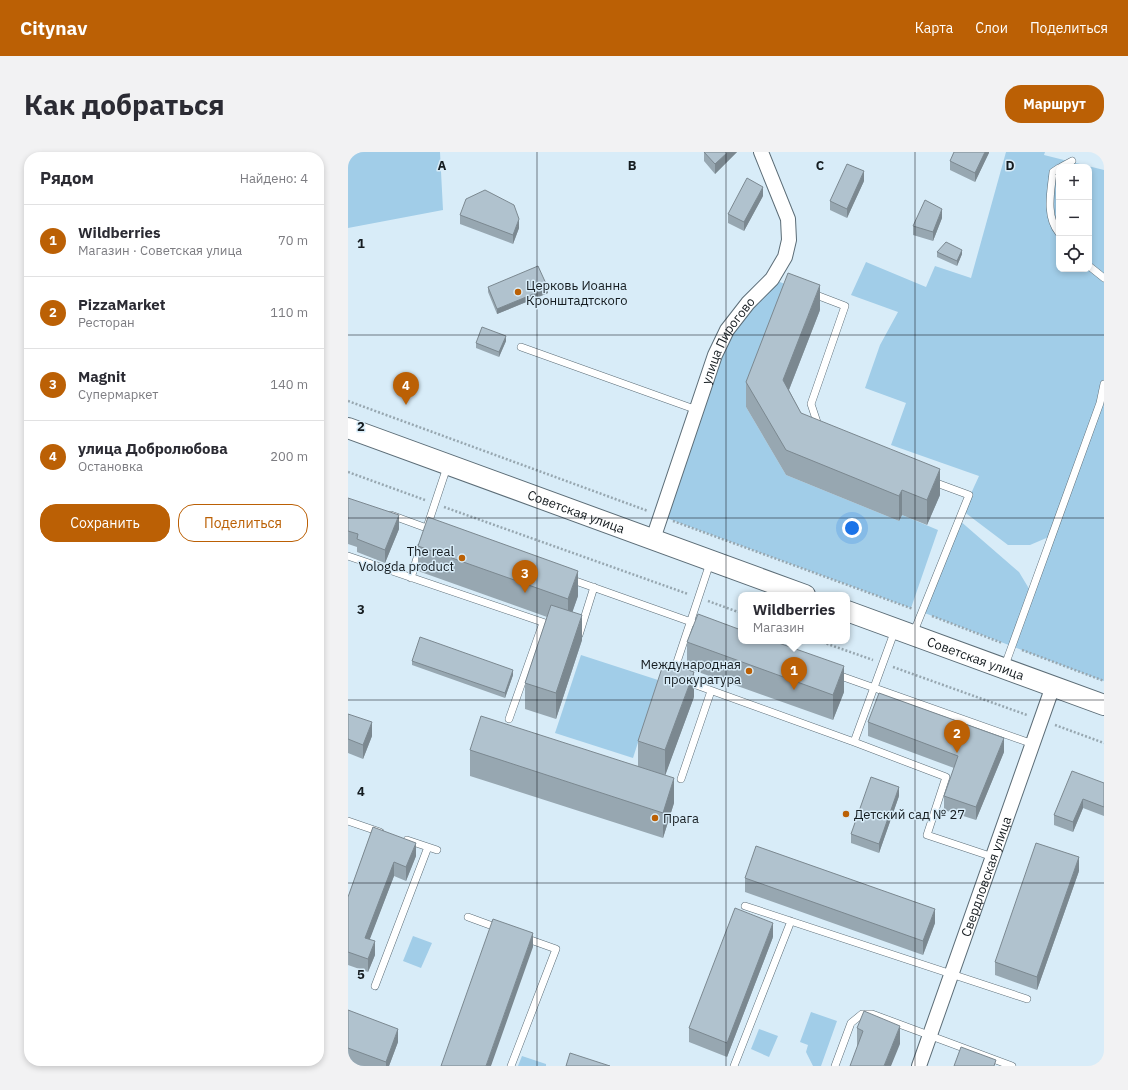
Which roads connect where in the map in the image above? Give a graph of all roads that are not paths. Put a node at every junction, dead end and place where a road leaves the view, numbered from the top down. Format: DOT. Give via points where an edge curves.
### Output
graph roads {
  1 [pos="761,152"];
  2 [pos="1072,161"];
  3 [pos="1067,164"];
  4 [pos="1056,170"];
  5 [pos="1056,229"];
  6 [pos="1092,268"];
  7 [pos="1104,278"];
  8 [pos="806,291"];
  9 [pos="521,347"];
  10 [pos="1104,384"];
  11 [pos="697,410"];
  12 [pos="348,428"];
  13 [pos="822,434"];
  14 [pos="448,464"];
  15 [pos="926,479"];
  16 [pos="384,512"];
  17 [pos="442,533"];
  18 [pos="425,535"];
  19 [pos="653,539"];
  20 [pos="348,556"];
  21 [pos="711,561"];
  22 [pos="565,577"];
  23 [pos="411,578"];
  24 [pos="594,588"];
  25 [pos="797,592"];
  26 [pos="850,611"];
  27 [pos="691,622"];
  28 [pos="543,623"];
  29 [pos="705,627"];
  30 [pos="904,632"];
  31 [pos="1004,668"];
  32 [pos="830,672"];
  33 [pos="1053,686"];
  34 [pos="874,688"];
  35 [pos="711,691"];
  36 [pos="1104,705"];
  37 [pos="509,719"];
  38 [pos="854,742"];
  39 [pos="1033,744"];
  40 [pos="681,778"];
  41 [pos="348,821"];
  42 [pos="384,833"];
  43 [pos="399,838"];
  44 [pos="428,847"];
  45 [pos="437,850"];
  46 [pos="993,857"];
  47 [pos="744,906"];
  48 [pos="468,917"];
  49 [pos="791,921"];
  50 [pos="505,930"];
  51 [pos="519,936"];
  52 [pos="952,974"];
  53 [pos="375,986"];
  54 [pos="1026,999"];
  55 [pos="930,1036"];
  56 [pos="511,1066"];
  57 [pos="734,1066"];
  58 [pos="835,1066"];
  59 [pos="919,1066"];
  60 [pos="1012,1066"];
  1 -- 11 [label="street, улица Пирогово" via="788,219 789,240 785,257 775,280 748,303 727,330 715,355"];
  2 -- 3 [label="lane"];
  4 -- 5 [label="lane" via="1053,172 1049,205"];
  6 -- 7 [label="lane"];
  8 -- 13 [label="lane" via="845,306 811,404"];
  9 -- 11 [label="lane"];
  10 -- 31 [label="lane" via="1100,403"];
  11 -- 19 [label="street, улица Пирогово"];
  12 -- 14 [label="main road, Советская улица"];
  14 -- 18 [label="lane"];
  14 -- 19 [label="main road, Советская улица"];
  15 -- 30 [label="lane" via="969,495 922,612"];
  16 -- 18 [label="lane"];
  17 -- 18 [label="lane"];
  18 -- 23 [label="lane"];
  19 -- 21 [label="main road, Советская улица"];
  20 -- 23 [label="lane"];
  21 -- 25 [label="main road, Советская улица"];
  21 -- 27 [label="lane"];
  22 -- 24 [label="lane"];
  23 -- 28 [label="lane"];
  24 -- 27 [label="lane"];
  24 -- 28 [label="lane" via="579,635"];
  26 -- 30 [label="main road, Советская улица"];
  27 -- 29 [label="lane"];
  27 -- 35 [label="lane" via="672,677"];
  28 -- 37 [label="lane"];
  30 -- 31 [label="main road, Советская улица"];
  30 -- 34 [label="lane" via="882,664"];
  31 -- 33 [label="main road, Советская улица"];
  32 -- 34 [label="lane"];
  33 -- 36 [label="main road, Советская улица"];
  33 -- 39 [label="street, Свердловская улица"];
  34 -- 38 [label="lane"];
  34 -- 39 [label="lane"];
  35 -- 38 [label="lane"];
  35 -- 40 [label="lane"];
  38 -- 46 [label="lane" via="946,777 927,836"];
  39 -- 46 [label="street, Свердловская улица"];
  41 -- 42 [label="lane"];
  43 -- 44 [label="lane"];
  44 -- 45 [label="lane"];
  44 -- 53 [label="lane"];
  46 -- 52 [label="street, Свердловская улица"];
  47 -- 49 [label="lane"];
  48 -- 50 [label="lane"];
  49 -- 52 [label="lane"];
  49 -- 57 [label="lane"];
  51 -- 56 [label="lane" via="556,949"];
  52 -- 54 [label="lane"];
  52 -- 55 [label="street, Свердловская улица"];
  55 -- 58 [label="lane" via="872,1014 862,1014 851,1023"];
  55 -- 59 [label="street, Свердловская улица"];
  55 -- 60 [label="lane"];
}
